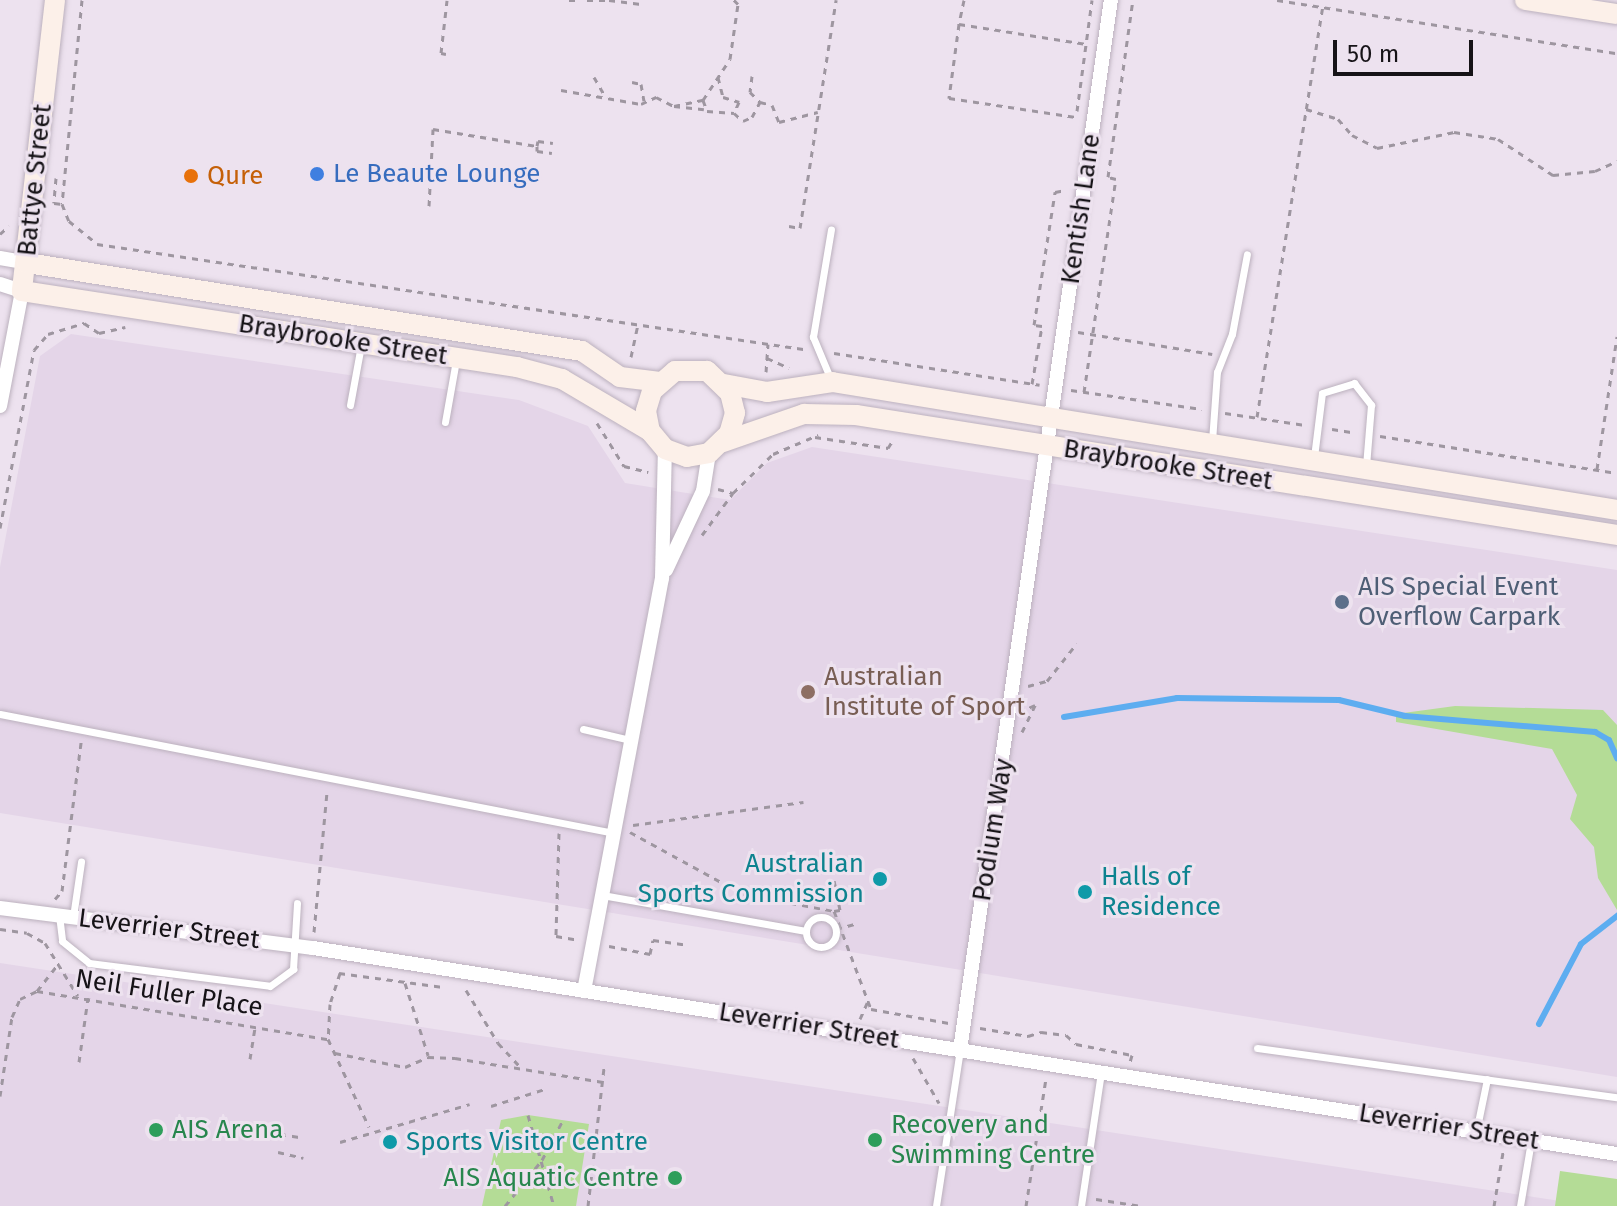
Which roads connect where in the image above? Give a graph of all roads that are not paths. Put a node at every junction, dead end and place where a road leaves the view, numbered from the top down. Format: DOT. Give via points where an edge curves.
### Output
graph roads {
  1 [pos="55,0"];
  2 [pos="1111,0"];
  3 [pos="1525,0"];
  4 [pos="1617,14"];
  5 [pos="831,230"];
  6 [pos="1247,254"];
  7 [pos="0,258"];
  8 [pos="27,263"];
  9 [pos="0,284"];
  10 [pos="22,291"];
  11 [pos="522,341"];
  12 [pos="361,343"];
  13 [pos="457,358"];
  14 [pos="517,367"];
  15 [pos="658,382"];
  16 [pos="832,382"];
  17 [pos="724,384"];
  18 [pos="350,405"];
  19 [pos="0,406"];
  20 [pos="1050,418"];
  21 [pos="445,422"];
  22 [pos="650,431"];
  23 [pos="1047,445"];
  24 [pos="716,447"];
  25 [pos="1212,448"];
  26 [pos="665,449"];
  27 [pos="1314,464"];
  28 [pos="1365,472"];
  29 [pos="1617,510"];
  30 [pos="1617,535"];
  31 [pos="662,578"];
  32 [pos="0,714"];
  33 [pos="583,729"];
  34 [pos="632,740"];
  35 [pos="615,833"];
  36 [pos="81,862"];
  37 [pos="602,895"];
  38 [pos="297,903"];
  39 [pos="0,908"];
  40 [pos="61,916"];
  41 [pos="806,931"];
  42 [pos="295,945"];
  43 [pos="584,991"];
  44 [pos="1257,1048"];
  45 [pos="960,1050"];
  46 [pos="1101,1072"];
  47 [pos="1487,1079"];
  48 [pos="1617,1097"];
  49 [pos="1476,1132"];
  50 [pos="1531,1140"];
  51 [pos="1617,1154"];
  52 [pos="936,1206"];
  53 [pos="1081,1206"];
  54 [pos="1520,1206"];
  1 -- 8 [label="street, Battye Street"];
  2 -- 20 [label="street, Kentish Lane"];
  3 -- 4 [label="street"];
  5 -- 16 [label="lane" via="813,337"];
  6 -- 25 [label="lane" via="1212,411"];
  7 -- 8 [label="street"];
  8 -- 10 [label="street, Battye Street"];
  8 -- 11 [label="street, Braybrooke Street"];
  9 -- 10 [label="street"];
  10 -- 12 [label="street, Braybrooke Street"];
  10 -- 19 [label="street, Battye Street"];
  11 -- 14 [label="street"];
  11 -- 15 [label="street, Braybrooke Street" via="582,351 620,377"];
  12 -- 13 [label="street, Braybrooke Street"];
  12 -- 18 [label="lane"];
  13 -- 14 [label="street, Braybrooke Street"];
  13 -- 21 [label="lane"];
  14 -- 22 [label="street, Braybrooke Street" via="562,379"];
  15 -- 17 [label="street" via="675,371 697,368"];
  15 -- 22 [label="street" via="646,411"];
  16 -- 17 [label="street, Braybrooke Street" via="767,392"];
  16 -- 20 [label="street, Braybrooke Street"];
  17 -- 24 [label="street" via="735,413"];
  20 -- 23 [label="street, Podium Way"];
  20 -- 25 [label="street, Braybrooke Street"];
  22 -- 26 [label="street"];
  23 -- 24 [label="street, Braybrooke Street" via="856,415 804,414"];
  23 -- 30 [label="street, Braybrooke Street"];
  23 -- 45 [label="street, Podium Way"];
  24 -- 26 [label="street" via="687,457"];
  24 -- 31 [label="street" via="703,491"];
  25 -- 27 [label="street, Braybrooke Street"];
  26 -- 31 [label="street"];
  27 -- 28 [label="street, Braybrooke Street"];
  27 -- 28 [label="lane" via="1322,393 1354,383 1371,405"];
  28 -- 29 [label="street, Braybrooke Street"];
  31 -- 34 [label="street"];
  32 -- 35 [label="lane"];
  33 -- 34 [label="lane"];
  34 -- 35 [label="street"];
  35 -- 37 [label="street"];
  36 -- 40 [label="lane"];
  37 -- 41 [label="lane"];
  37 -- 43 [label="street"];
  38 -- 42 [label="lane"];
  39 -- 40 [label="street, Leverrier Street"];
  40 -- 42 [label="street, Leverrier Street"];
  40 -- 42 [label="lane" via="62,941 89,963 244,985 280,981 293,969"];
  41 -- 41 [label="lane" via="821,947 834,941 838,928 819,916"];
  42 -- 43 [label="street, Leverrier Street"];
  43 -- 45 [label="street, Leverrier Street"];
  44 -- 47 [label="lane"];
  45 -- 46 [label="street, Leverrier Street"];
  45 -- 52 [label="lane"];
  46 -- 49 [label="street, Leverrier Street"];
  46 -- 53 [label="lane"];
  47 -- 48 [label="lane"];
  47 -- 49 [label="lane"];
  49 -- 50 [label="street, Leverrier Street"];
  50 -- 51 [label="street, Leverrier Street"];
  50 -- 54 [label="lane"];
}
